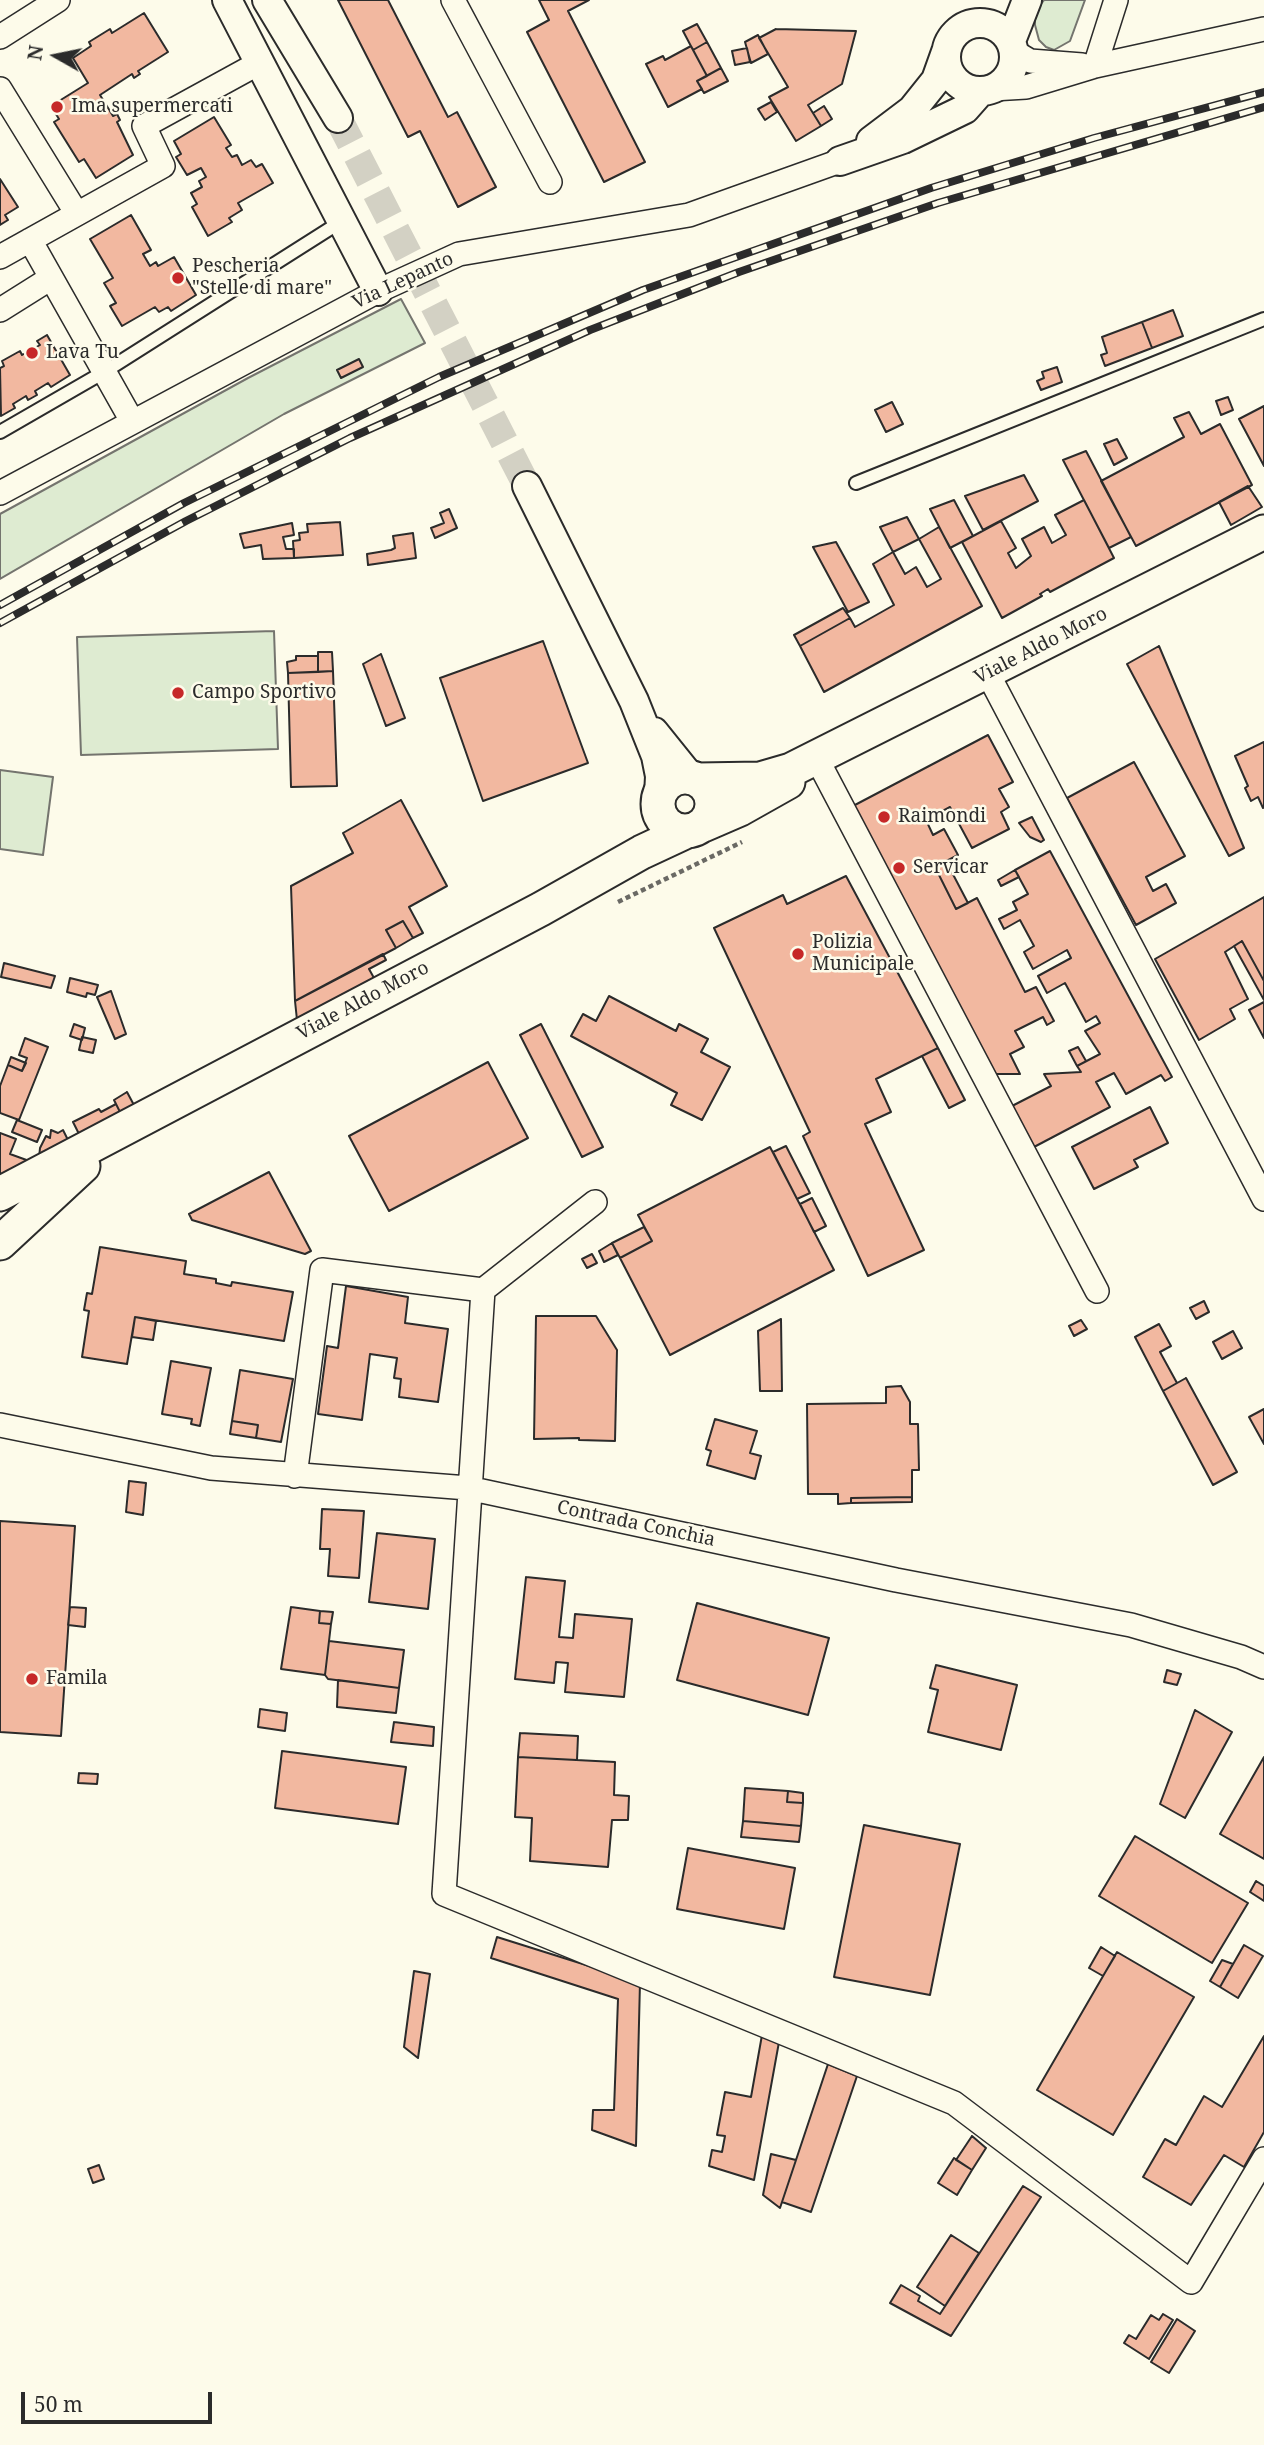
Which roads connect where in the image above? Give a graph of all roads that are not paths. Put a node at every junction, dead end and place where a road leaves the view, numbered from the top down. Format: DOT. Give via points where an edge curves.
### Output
graph roads {
  1 [pos="58,0"];
  2 [pos="228,0"];
  3 [pos="267,0"];
  4 [pos="453,0"];
  5 [pos="995,0"];
  6 [pos="1027,0"];
  7 [pos="1116,0"];
  8 [pos="970,24"];
  9 [pos="1264,29"];
  10 [pos="0,37"];
  11 [pos="1013,46"];
  12 [pos="946,52"];
  13 [pos="259,63"];
  14 [pos="1096,66"];
  15 [pos="0,89"];
  16 [pos="986,90"];
  17 [pos="338,118"];
  18 [pos="840,161"];
  19 [pos="550,182"];
  20 [pos="77,214"];
  21 [pos="342,222"];
  22 [pos="30,240"];
  23 [pos="0,257"];
  24 [pos="51,278"];
  25 [pos="378,291"];
  26 [pos="0,310"];
  27 [pos="1264,319"];
  28 [pos="104,372"];
  29 [pos="132,421"];
  30 [pos="0,432"];
  31 [pos="856,483"];
  32 [pos="527,486"];
  33 [pos="0,493"];
  34 [pos="1264,532"];
  35 [pos="987,672"];
  36 [pos="634,701"];
  37 [pos="817,759"];
  38 [pos="694,779"];
  39 [pos="658,800"];
  40 [pos="695,828"];
  41 [pos="582,885"];
  42 [pos="144,1119"];
  43 [pos="0,1194"];
  44 [pos="1264,1199"];
  45 [pos="595,1202"];
  46 [pos="0,1243"];
  47 [pos="483,1290"];
  48 [pos="1097,1292"];
  49 [pos="0,1425"];
  50 [pos="295,1476"];
  51 [pos="468,1488"];
  52 [pos="1264,1667"];
  53 [pos="1264,2159"];
  1 -- 10 [label="street"];
  2 -- 13 [label="street"];
  3 -- 17 [label="street"];
  4 -- 19 [label="street"];
  5 -- 8 [label="street"];
  6 -- 11 [label="street"];
  7 -- 14 [label="street"];
  8 -- 11 [label="street" via="996,26"];
  8 -- 12 [label="street" via="955,33"];
  9 -- 14 [label="street"];
  11 -- 14 [label="street" via="1030,61"];
  11 -- 16 [label="street" via="1010,75"];
  12 -- 16 [label="street" via="950,75 969,90"];
  12 -- 18 [label="street" via="936,80 912,110"];
  13 -- 20 [label="street" via="144,126 163,166"];
  13 -- 21 [label="street"];
  14 -- 16 [label="street" via="1026,87"];
  15 -- 20 [label="street"];
  16 -- 18 [label="street" via="965,109 903,139"];
  18 -- 25 [label="street, Via Lepanto" via="689,215 460,254"];
  20 -- 22 [label="street"];
  21 -- 25 [label="street"];
  21 -- 28 [label="lane"];
  22 -- 23 [label="street"];
  22 -- 24 [label="street"];
  24 -- 26 [label="street"];
  24 -- 28 [label="street"];
  25 -- 29 [label="street, Via Lepanto"];
  27 -- 31 [label="lane"];
  28 -- 29 [label="street"];
  28 -- 30 [label="lane"];
  29 -- 33 [label="street, Via Lepanto"];
  32 -- 36 [label="street"];
  34 -- 35 [label="main road, Viale Aldo Moro"];
  35 -- 37 [label="main road, Viale Aldo Moro"];
  35 -- 44 [label="street"];
  36 -- 38 [label="street"];
  36 -- 39 [label="street" via="656,756"];
  37 -- 38 [label="main road, Viale Aldo Moro" via="760,779"];
  37 -- 40 [label="main road, Viale Aldo Moro" via="792,780"];
  37 -- 48 [label="street"];
  38 -- 39 [label="main road" via="676,778 662,789"];
  38 -- 40 [label="main road" via="709,791 712,800 709,818"];
  39 -- 40 [label="main road" via="669,826"];
  39 -- 41 [label="main road, Viale Aldo Moro" via="625,852"];
  40 -- 41 [label="main road, Viale Aldo Moro"];
  41 -- 42 [label="main road, Viale Aldo Moro"];
  42 -- 43 [label="main road, Viale Aldo Moro"];
  42 -- 46 [label="main road, Viale Aldo Moro" via="45,1197"];
  45 -- 47 [label="street"];
  47 -- 50 [label="street" via="322,1270"];
  47 -- 51 [label="street"];
  49 -- 50 [label="street, Contrada Conchia" via="211,1468"];
  50 -- 51 [label="street, Contrada Conchia"];
  51 -- 52 [label="street, Contrada Conchia" via="1131,1625"];
  51 -- 53 [label="street" via="444,1894 954,2103 1191,2282"];
}
